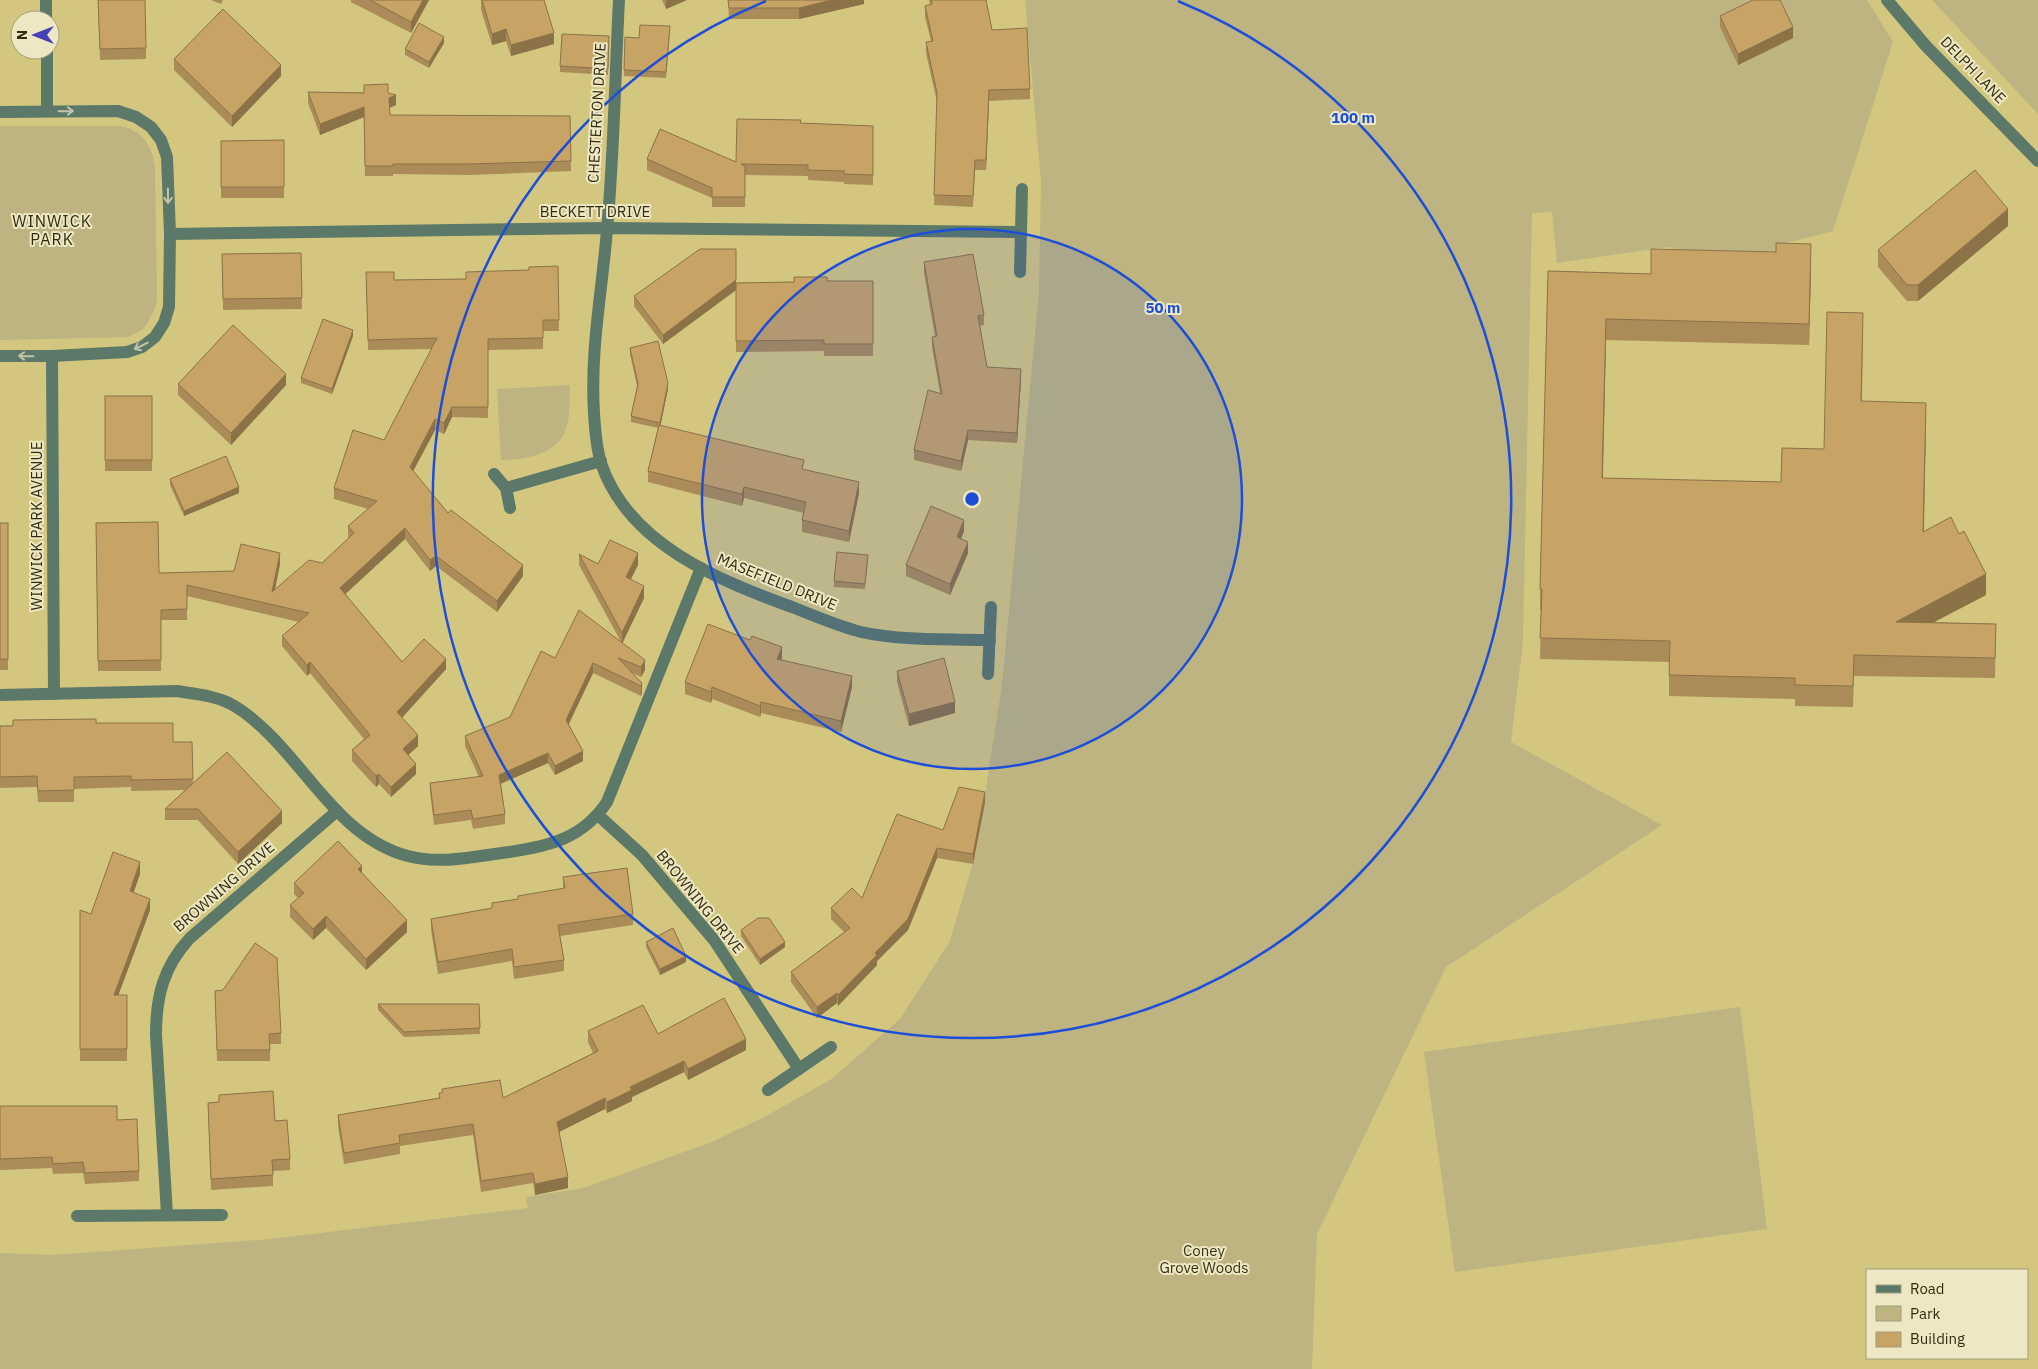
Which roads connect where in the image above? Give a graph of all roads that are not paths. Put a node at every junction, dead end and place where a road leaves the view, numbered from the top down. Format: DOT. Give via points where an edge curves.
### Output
graph roads {
  1 [pos="619,0"];
  2 [pos="1887,0"];
  3 [pos="47,60"];
  4 [pos="48,111"];
  5 [pos="0,112"];
  6 [pos="2038,161"];
  7 [pos="1022,189"];
  8 [pos="607,228"];
  9 [pos="1021,232"];
  10 [pos="170,234"];
  11 [pos="1020,272"];
  12 [pos="0,356"];
  13 [pos="52,356"];
  14 [pos="601,461"];
  15 [pos="494,474"];
  16 [pos="506,488"];
  17 [pos="510,508"];
  18 [pos="701,568"];
  19 [pos="991,607"];
  20 [pos="990,640"];
  21 [pos="988,674"];
  22 [pos="54,694"];
  23 [pos="0,695"];
  24 [pos="337,810"];
  25 [pos="598,815"];
  26 [pos="830,1047"];
  27 [pos="799,1069"];
  28 [pos="768,1090"];
  29 [pos="167,1214"];
  30 [pos="222,1215"];
  31 [pos="77,1216"];
  1 -- 8 [label="street, CHESTERTON DRIVE"];
  2 -- 6 [label="street, DELPH LANE" via="1926,46"];
  3 -- 4 [label="street"];
  4 -- 5 [label="street"];
  4 -- 10 [label="street, one-way" via="118,111 151,127 162,140 168,157"];
  7 -- 9 [label="street"];
  8 -- 9 [label="street, BECKETT DRIVE"];
  8 -- 10 [label="street, BECKETT DRIVE"];
  8 -- 14 [label="street, MASEFIELD DRIVE" via="594,364 595,432"];
  9 -- 11 [label="street"];
  10 -- 13 [label="street, one-way" via="169,307 156,337 127,352"];
  13 -- 12 [label="street, one-way"];
  13 -- 22 [label="street, WINWICK PARK AVENUE"];
  14 -- 16 [label="street"];
  14 -- 18 [label="street, MASEFIELD DRIVE" via="610,486 625,509 666,547"];
  15 -- 16 [label="street"];
  16 -- 17 [label="street"];
  18 -- 20 [label="street, MASEFIELD DRIVE" via="766,598 862,632"];
  18 -- 25 [label="street" via="613,789"];
  19 -- 20 [label="street"];
  20 -- 21 [label="street"];
  22 -- 23 [label="street"];
  22 -- 24 [label="street" via="177,691 206,695 229,703 253,718"];
  24 -- 25 [label="street" via="373,842 392,851 419,858 449,860 544,845 582,830"];
  24 -- 29 [label="street, BROWNING DRIVE" via="190,938 177,952 166,975 156,1009 156,1035"];
  25 -- 27 [label="street, BROWNING DRIVE" via="642,855 714,940"];
  26 -- 27 [label="street"];
  27 -- 28 [label="street"];
  29 -- 30 [label="street"];
  29 -- 31 [label="street"];
}
